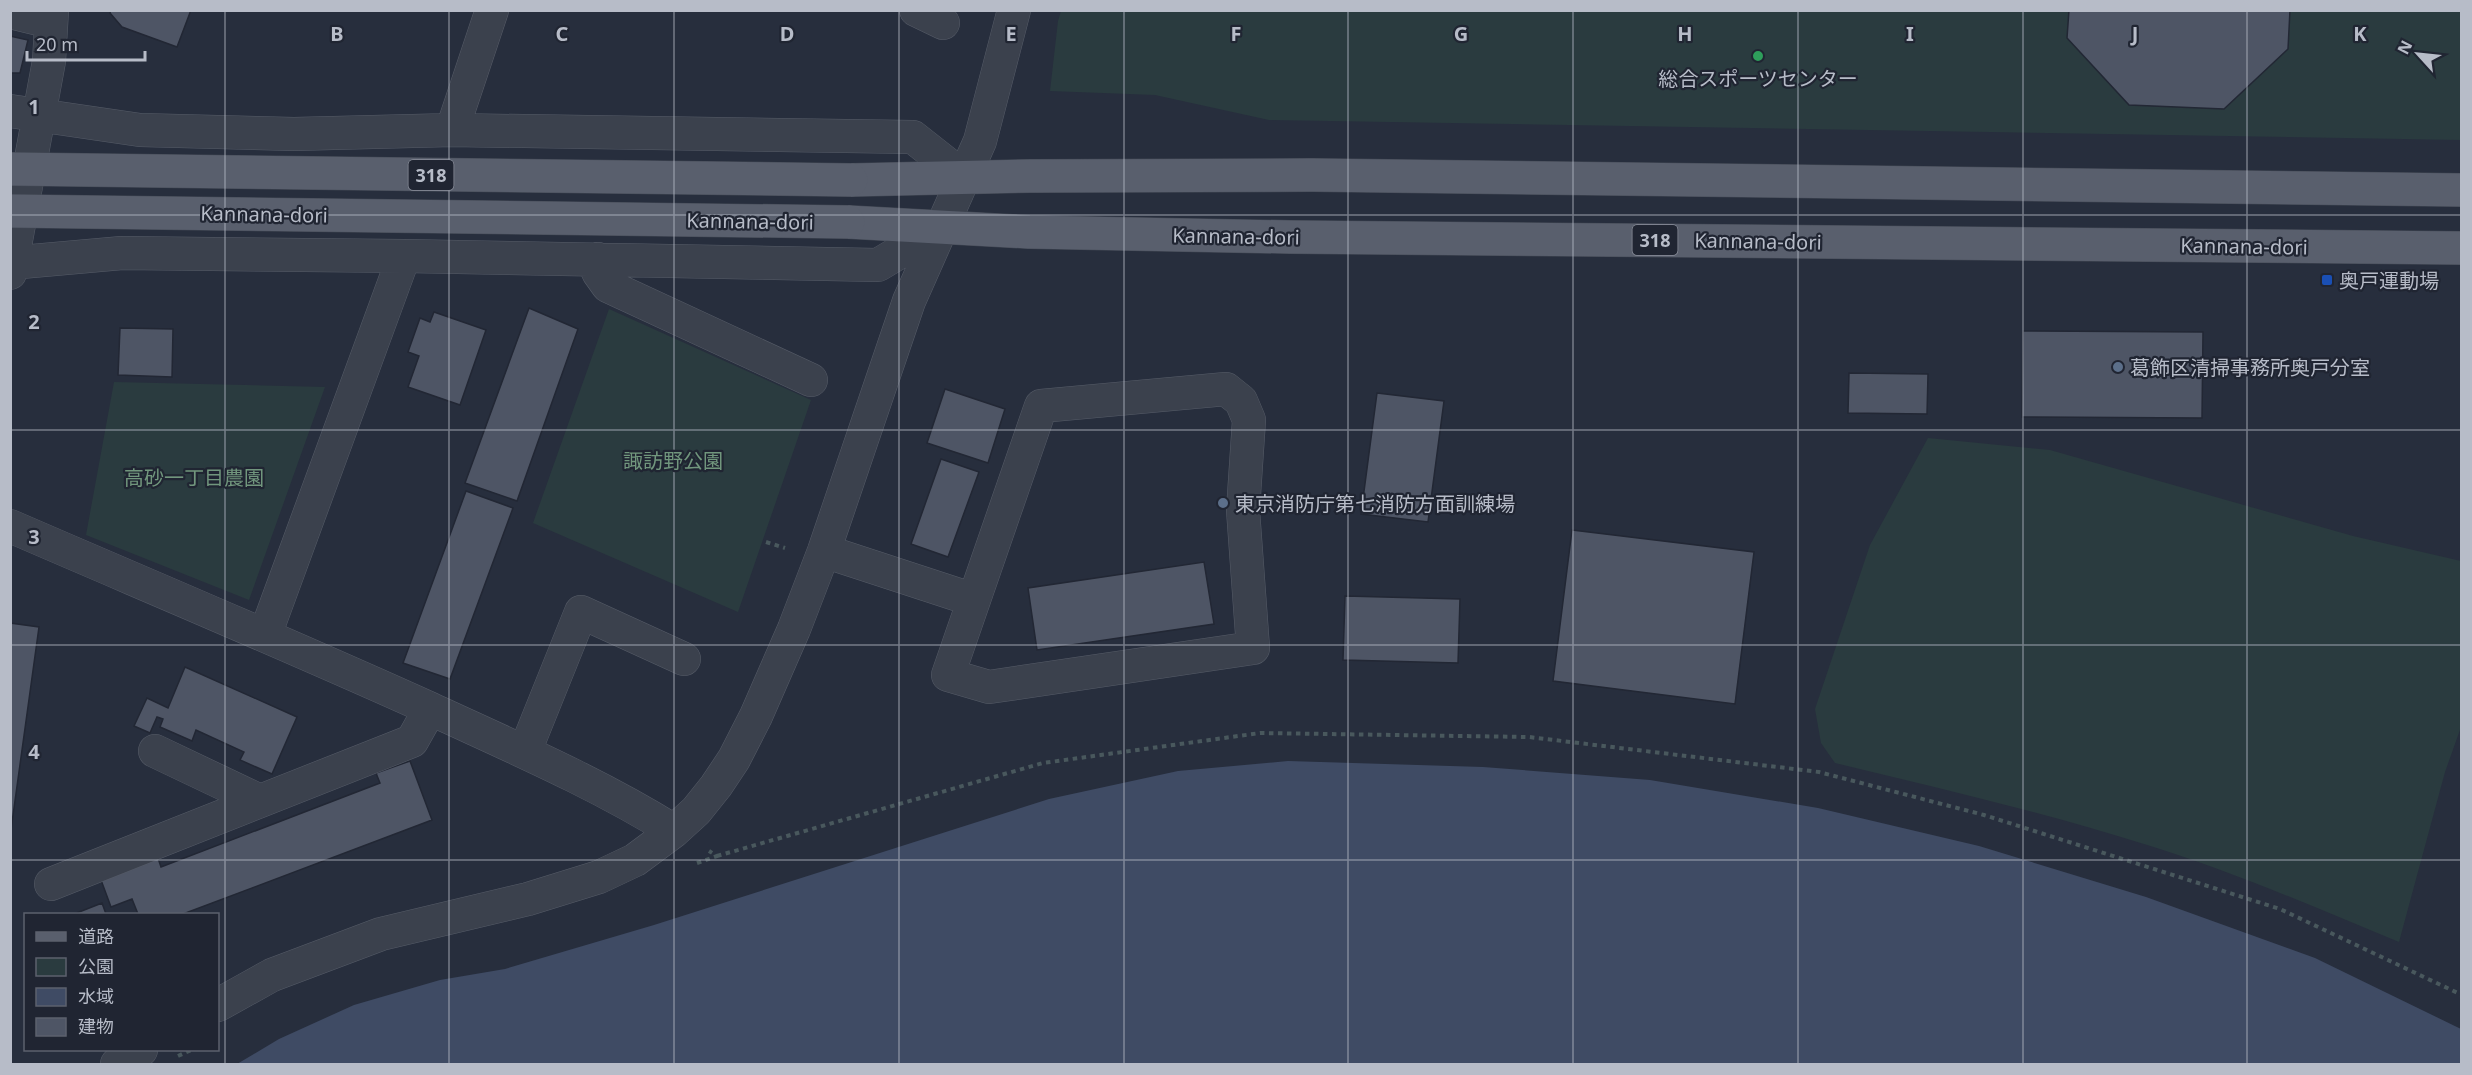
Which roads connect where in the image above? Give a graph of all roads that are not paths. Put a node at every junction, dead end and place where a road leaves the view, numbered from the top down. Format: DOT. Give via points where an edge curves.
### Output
graph roads {
  1 [pos="492,10"];
  2 [pos="1014,10"];
  3 [pos="10,12"];
  4 [pos="52,16"];
  5 [pos="25,112"];
  6 [pos="452,130"];
  7 [pos="10,169"];
  8 [pos="965,178"];
  9 [pos="2462,190"];
  10 [pos="10,211"];
  11 [pos="943,226"];
  12 [pos="2462,248"];
  13 [pos="404,256"];
  14 [pos="598,259"];
  15 [pos="11,266"];
  16 [pos="811,380"];
  17 [pos="10,526"];
  18 [pos="809,551"];
  19 [pos="974,600"];
  20 [pos="265,635"];
  21 [pos="684,659"];
  22 [pos="430,709"];
  23 [pos="155,751"];
  24 [pos="525,751"];
  25 [pos="260,801"];
  26 [pos="674,831"];
  27 [pos="51,884"];
  28 [pos="219,1004"];
  29 [pos="139,1051"];
  30 [pos="117,1065"];
  1 -- 6 [label="street"];
  2 -- 8 [label="street" via="990,109"];
  3 -- 4 [label="street"];
  4 -- 5 [label="street" via="48,61"];
  5 -- 6 [label="street" via="140,130 294,134"];
  5 -- 15 [label="street"];
  6 -- 8 [label="street" via="912,137"];
  7 -- 8 [label="main road, 318, bridge" via="851,180"];
  8 -- 9 [label="main road, 318" via="1312,175"];
  8 -- 11 [label="street"];
  10 -- 11 [label="main road, Kannana-dori / 318, bridge"];
  11 -- 12 [label="main road, Kannana-dori / 318" via="1029,232 1278,237"];
  11 -- 14 [label="street" via="878,265"];
  11 -- 18 [label="street"];
  13 -- 14 [label="street"];
  13 -- 15 [label="street" via="122,253"];
  13 -- 20 [label="street"];
  14 -- 16 [label="street" via="598,273 608,286"];
  17 -- 20 [label="street"];
  18 -- 19 [label="street"];
  18 -- 26 [label="street" via="794,629 756,716 734,759 696,810"];
  19 -- 19 [label="street" via="1041,406 1226,389 1240,401 1249,420 1243,510 1253,648 989,687 948,675"];
  20 -- 22 [label="street"];
  21 -- 24 [label="street" via="581,612"];
  22 -- 24 [label="street"];
  22 -- 25 [label="street" via="412,741"];
  23 -- 25 [label="street"];
  24 -- 26 [label="street"];
  25 -- 27 [label="street"];
  26 -- 28 [label="street" via="635,860 599,877 528,899 381,934 272,975"];
  29 -- 30 [label="street"];
}
